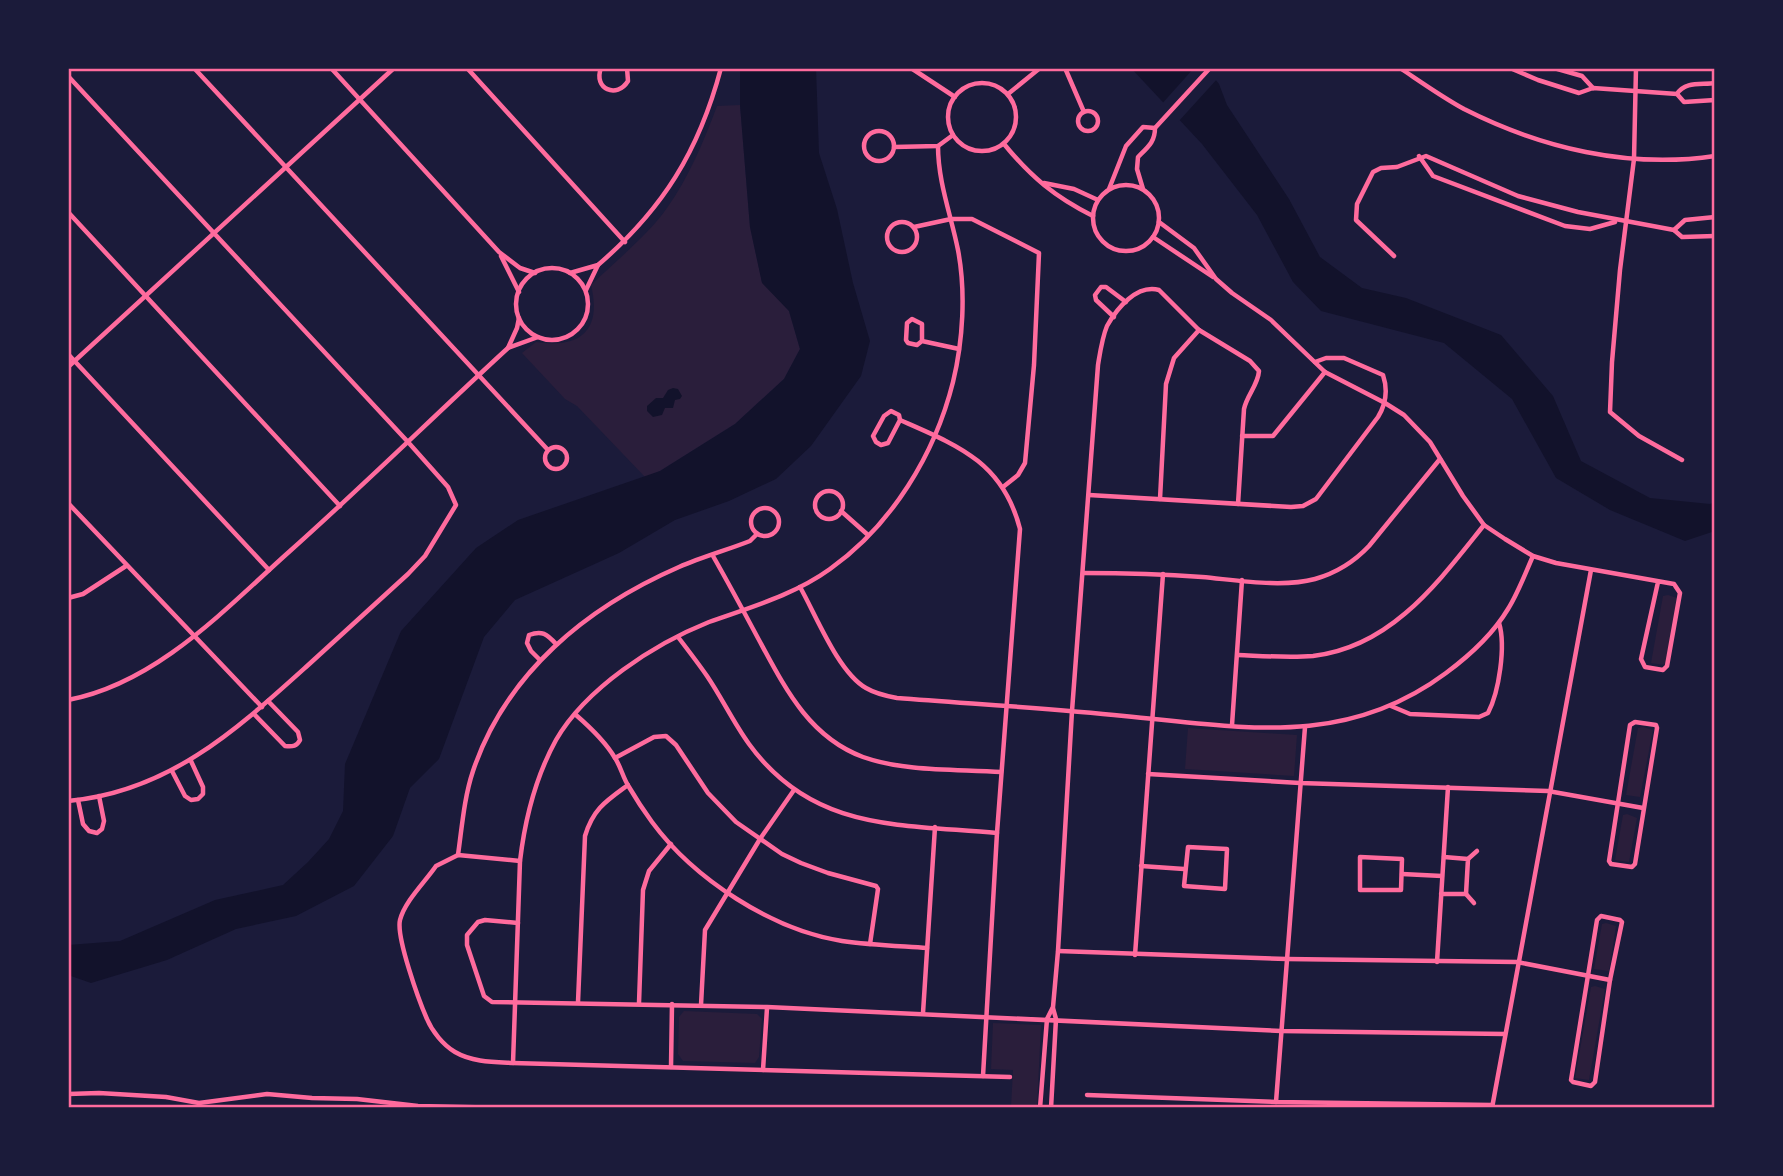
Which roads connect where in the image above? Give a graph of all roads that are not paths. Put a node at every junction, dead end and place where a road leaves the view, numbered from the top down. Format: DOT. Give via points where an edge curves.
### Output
graph roads {
  1 [pos="194,68"];
  2 [pos="331,68"];
  3 [pos="394,68"];
  4 [pos="467,68"];
  5 [pos="627,68"];
  6 [pos="721,68"];
  7 [pos="911,68"];
  8 [pos="1040,68"];
  9 [pos="1065,68"];
  10 [pos="1400,68"];
  11 [pos="1510,68"];
  12 [pos="1554,68"];
  13 [pos="1636,68"];
  14 [pos="600,69"];
  15 [pos="1209,69"];
  16 [pos="68,76"];
  17 [pos="1715,83"];
  18 [pos="1594,88"];
  19 [pos="1635,93"];
  20 [pos="1008,94"];
  21 [pos="1677,94"];
  22 [pos="955,97"];
  23 [pos="360,100"];
  24 [pos="1715,100"];
  25 [pos="1084,112"];
  26 [pos="1155,128"];
  27 [pos="953,135"];
  28 [pos="1004,144"];
  29 [pos="938,146"];
  30 [pos="894,147"];
  31 [pos="1419,156"];
  32 [pos="1715,156"];
  33 [pos="1634,159"];
  34 [pos="285,168"];
  35 [pos="1044,183"];
  36 [pos="1109,190"];
  37 [pos="1143,190"];
  38 [pos="1098,200"];
  39 [pos="68,212"];
  40 [pos="1093,216"];
  41 [pos="1715,217"];
  42 [pos="951,219"];
  43 [pos="1617,221"];
  44 [pos="1159,222"];
  45 [pos="1626,223"];
  46 [pos="914,227"];
  47 [pos="1674,230"];
  48 [pos="215,232"];
  49 [pos="1715,236"];
  50 [pos="1153,237"];
  51 [pos="625,242"];
  52 [pos="499,252"];
  53 [pos="1394,256"];
  54 [pos="598,265"];
  55 [pos="535,273"];
  56 [pos="570,273"];
  57 [pos="1216,279"];
  58 [pos="586,291"];
  59 [pos="519,292"];
  60 [pos="147,296"];
  61 [pos="1126,302"];
  62 [pos="519,317"];
  63 [pos="1114,317"];
  64 [pos="1199,330"];
  65 [pos="539,337"];
  66 [pos="922,341"];
  67 [pos="508,348"];
  68 [pos="959,349"];
  69 [pos="68,354"];
  70 [pos="75,361"];
  71 [pos="1315,362"];
  72 [pos="68,367"];
  73 [pos="1325,372"];
  74 [pos="477,376"];
  75 [pos="1385,402"];
  76 [pos="900,420"];
  77 [pos="935,435"];
  78 [pos="1242,436"];
  79 [pos="408,442"];
  80 [pos="548,450"];
  81 [pos="1440,459"];
  82 [pos="1682,460"];
  83 [pos="1003,487"];
  84 [pos="1089,495"];
  85 [pos="1160,499"];
  86 [pos="68,503"];
  87 [pos="1238,504"];
  88 [pos="340,506"];
  89 [pos="841,511"];
  90 [pos="1484,524"];
  91 [pos="757,534"];
  92 [pos="867,536"];
  93 [pos="713,556"];
  94 [pos="1533,556"];
  95 [pos="126,566"];
  96 [pos="269,570"];
  97 [pos="1591,570"];
  98 [pos="1083,573"];
  99 [pos="1163,575"];
  100 [pos="1242,580"];
  101 [pos="1658,582"];
  102 [pos="800,587"];
  103 [pos="68,598"];
  104 [pos="743,610"];
  105 [pos="1499,622"];
  106 [pos="194,636"];
  107 [pos="678,637"];
  108 [pos="556,644"];
  109 [pos="1238,655"];
  110 [pos="540,660"];
  111 [pos="68,700"];
  112 [pos="268,701"];
  113 [pos="1391,706"];
  114 [pos="262,707"];
  115 [pos="1006,707"];
  116 [pos="1072,710"];
  117 [pos="254,714"];
  118 [pos="576,715"];
  119 [pos="1153,718"];
  120 [pos="1232,725"];
  121 [pos="1305,727"];
  122 [pos="615,758"];
  123 [pos="190,761"];
  124 [pos="172,771"];
  125 [pos="1001,772"];
  126 [pos="1148,774"];
  127 [pos="1300,783"];
  128 [pos="628,785"];
  129 [pos="1448,787"];
  130 [pos="794,790"];
  131 [pos="1548,791"];
  132 [pos="99,796"];
  133 [pos="78,800"];
  134 [pos="68,801"];
  135 [pos="1619,804"];
  136 [pos="1643,808"];
  137 [pos="935,827"];
  138 [pos="997,833"];
  139 [pos="760,839"];
  140 [pos="671,845"];
  141 [pos="1477,851"];
  142 [pos="458,855"];
  143 [pos="1444,857"];
  144 [pos="1468,859"];
  145 [pos="520,861"];
  146 [pos="1141,866"];
  147 [pos="1184,869"];
  148 [pos="1402,874"];
  149 [pos="1443,876"];
  150 [pos="728,892"];
  151 [pos="1441,894"];
  152 [pos="1466,894"];
  153 [pos="1474,903"];
  154 [pos="518,923"];
  155 [pos="870,944"];
  156 [pos="927,948"];
  157 [pos="1058,951"];
  158 [pos="1135,955"];
  159 [pos="1287,959"];
  160 [pos="1437,962"];
  161 [pos="1517,962"];
  162 [pos="1588,976"];
  163 [pos="1610,980"];
  164 [pos="578,1002"];
  165 [pos="516,1003"];
  166 [pos="639,1003"];
  167 [pos="672,1004"];
  168 [pos="701,1005"];
  169 [pos="767,1007"];
  170 [pos="1053,1007"];
  171 [pos="923,1013"];
  172 [pos="986,1016"];
  173 [pos="1047,1019"];
  174 [pos="1056,1019"];
  175 [pos="1281,1031"];
  176 [pos="1504,1034"];
  177 [pos="513,1063"];
  178 [pos="671,1067"];
  179 [pos="763,1070"];
  180 [pos="983,1076"];
  181 [pos="1010,1077"];
  182 [pos="68,1094"];
  183 [pos="1087,1095"];
  184 [pos="1276,1102"];
  185 [pos="1492,1107"];
  186 [pos="510,1108"];
  187 [pos="1040,1108"];
  188 [pos="1051,1108"];
  1 -- 34 [label="street"];
  2 -- 23 [label="street"];
  3 -- 23 [label="street"];
  4 -- 51 [label="street"];
  5 -- 14 [label="street" via="628,81 616,92 602,86"];
  6 -- 51 [label="street" via="695,144 650,215"];
  7 -- 22 [label="street"];
  8 -- 20 [label="street"];
  9 -- 25 [label="street"];
  10 -- 33 [label="street" via="1462,108 1514,132 1573,150"];
  11 -- 18 [label="street" via="1573,92"];
  12 -- 18 [label="street" via="1582,76"];
  13 -- 19 [label="street"];
  15 -- 26 [label="street"];
  16 -- 48 [label="street"];
  17 -- 21 [label="street" via="1688,85"];
  18 -- 19 [label="street"];
  19 -- 21 [label="street"];
  19 -- 33 [label="street"];
  20 -- 22 [label="street" via="987,83 975,84"];
  20 -- 28 [label="street" via="1017,114 1012,136"];
  21 -- 24 [label="street" via="1684,102"];
  22 -- 27 [label="street" via="948,116"];
  23 -- 34 [label="street"];
  23 -- 52 [label="street"];
  25 -- 25 [label="street" via="1079,127 1091,131 1097,126 1097,116"];
  26 -- 36 [label="street" via="1143,127 1125,146"];
  26 -- 37 [label="street" via="1152,144 1138,157"];
  27 -- 28 [label="street" via="971,150 982,152"];
  27 -- 29 [label="street"];
  28 -- 35 [label="street" via="1023,168"];
  29 -- 30 [label="street"];
  29 -- 42 [label="street" via="939,174"];
  30 -- 30 [label="street" via="891,136 880,131 870,135 864,147 869,158 880,162 891,156"];
  31 -- 43 [label="street" via="1518,196"];
  31 -- 43 [label="street" via="1433,176 1565,226 1590,229"];
  31 -- 53 [label="street" via="1373,172 1357,204 1356,220"];
  32 -- 33 [label="street"];
  33 -- 45 [label="street"];
  34 -- 48 [label="street"];
  34 -- 74 [label="street"];
  35 -- 38 [label="street"];
  35 -- 40 [label="street" via="1053,194"];
  36 -- 37 [label="street" via="1126,185"];
  36 -- 38 [label="street"];
  37 -- 44 [label="street" via="1153,198"];
  38 -- 40 [label="street"];
  39 -- 60 [label="street"];
  40 -- 50 [label="street" via="1099,236 1115,249 1136,249"];
  41 -- 47 [label="street" via="1685,220"];
  42 -- 46 [label="street"];
  42 -- 68 [label="street" via="962,281"];
  42 -- 83 [label="street" via="982,222 1041,257 1025,463"];
  43 -- 45 [label="street"];
  44 -- 50 [label="street"];
  44 -- 57 [label="street" via="1194,248"];
  45 -- 47 [label="street"];
  45 -- 82 [label="street" via="1610,412 1639,436"];
  46 -- 46 [label="street" via="895,223 887,233 889,245 899,252 911,249 917,239"];
  47 -- 49 [label="street" via="1682,237"];
  48 -- 60 [label="street"];
  48 -- 79 [label="street"];
  50 -- 57 [label="street"];
  51 -- 54 [label="street"];
  52 -- 55 [label="street"];
  52 -- 59 [label="street"];
  54 -- 56 [label="street"];
  54 -- 58 [label="street"];
  55 -- 56 [label="street" via="559,269"];
  55 -- 59 [label="street"];
  56 -- 58 [label="street"];
  57 -- 71 [label="street" via="1271,320"];
  58 -- 65 [label="street" via="588,311 578,329 560,339"];
  59 -- 62 [label="street"];
  60 -- 70 [label="street"];
  60 -- 88 [label="street"];
  61 -- 63 [label="street"];
  61 -- 63 [label="street" via="1101,287 1096,300"];
  61 -- 64 [label="street" via="1138,291 1159,290"];
  62 -- 65 [label="street"];
  62 -- 67 [label="street"];
  63 -- 84 [label="street" via="1098,365"];
  64 -- 78 [label="street" via="1259,371 1246,400"];
  64 -- 85 [label="street" via="1174,358 1166,384"];
  65 -- 67 [label="street"];
  66 -- 66 [label="street" via="922,324 912,319 907,323 906,340 911,345"];
  66 -- 68 [label="street"];
  67 -- 74 [label="street"];
  68 -- 77 [label="street"];
  69 -- 70 [label="street"];
  70 -- 72 [label="street"];
  70 -- 96 [label="street"];
  71 -- 73 [label="street"];
  71 -- 75 [label="street" via="1343,358 1383,375"];
  73 -- 75 [label="street"];
  73 -- 78 [label="street" via="1273,436"];
  74 -- 79 [label="street"];
  74 -- 80 [label="street"];
  75 -- 81 [label="street" via="1419,430"];
  75 -- 87 [label="street" via="1316,499 1291,507"];
  76 -- 76 [label="street" via="895,413 887,413 873,436 876,442 888,443"];
  76 -- 77 [label="street"];
  77 -- 83 [label="street" via="973,455"];
  77 -- 92 [label="street" via="908,486"];
  78 -- 87 [label="street"];
  79 -- 88 [label="street"];
  79 -- 112 [label="street" via="453,495 453,513 408,574"];
  80 -- 80 [label="street" via="549,466 565,464 562,450"];
  81 -- 90 [label="street"];
  81 -- 100 [label="street" via="1357,559 1313,580"];
  83 -- 115 [label="street" via="1020,529"];
  84 -- 85 [label="street"];
  84 -- 98 [label="street"];
  85 -- 87 [label="street"];
  86 -- 95 [label="street"];
  88 -- 96 [label="street"];
  89 -- 89 [label="street" via="842,500 836,493 823,492 817,499 821,516 834,517"];
  89 -- 92 [label="street"];
  90 -- 94 [label="street"];
  90 -- 109 [label="street" via="1413,609 1370,638 1315,655"];
  91 -- 91 [label="street" via="771,535 777,528 773,511 764,509 753,517"];
  91 -- 93 [label="street"];
  92 -- 102 [label="street" via="830,569"];
  93 -- 104 [label="street"];
  93 -- 108 [label="street" via="620,597"];
  94 -- 97 [label="street"];
  94 -- 105 [label="street"];
  95 -- 103 [label="street"];
  95 -- 106 [label="street"];
  96 -- 106 [label="street"];
  97 -- 101 [label="street"];
  97 -- 131 [label="street"];
  98 -- 99 [label="street"];
  98 -- 116 [label="street"];
  99 -- 100 [label="street"];
  99 -- 119 [label="street"];
  100 -- 109 [label="street"];
  101 -- 101 [label="street" via="1674,584 1680,593 1663,670 1645,667 1641,659"];
  102 -- 104 [label="street"];
  102 -- 115 [label="street" via="841,663 863,687 897,698"];
  104 -- 107 [label="street"];
  104 -- 125 [label="street" via="789,695 819,732 845,749 894,764"];
  105 -- 113 [label="street" via="1458,664"];
  105 -- 113 [label="street" via="1502,646 1488,713 1479,717 1410,714"];
  106 -- 111 [label="street" via="123,682"];
  106 -- 114 [label="street"];
  107 -- 118 [label="street" via="628,666"];
  107 -- 130 [label="street" via="750,745"];
  108 -- 110 [label="street"];
  108 -- 110 [label="street" via="546,634 529,635 527,643"];
  109 -- 120 [label="street"];
  110 -- 142 [label="street" via="491,727 472,772"];
  112 -- 114 [label="street"];
  112 -- 117 [label="street" via="298,732 298,744 285,746"];
  113 -- 121 [label="street" via="1349,721"];
  114 -- 117 [label="street"];
  115 -- 116 [label="street"];
  115 -- 125 [label="street"];
  116 -- 119 [label="street"];
  116 -- 157 [label="street"];
  117 -- 123 [label="street"];
  118 -- 122 [label="street" via="598,734"];
  118 -- 145 [label="street" via="557,738 542,769 524,829"];
  119 -- 120 [label="street"];
  119 -- 126 [label="street"];
  120 -- 121 [label="street"];
  121 -- 127 [label="street"];
  122 -- 128 [label="street"];
  122 -- 139 [label="street" via="654,737 666,736 708,793"];
  123 -- 124 [label="street"];
  123 -- 124 [label="street" via="203,787 198,799 185,796"];
  124 -- 132 [label="street"];
  125 -- 138 [label="street"];
  126 -- 127 [label="street"];
  126 -- 146 [label="street"];
  127 -- 129 [label="street"];
  127 -- 159 [label="street"];
  128 -- 140 [label="street"];
  128 -- 164 [label="street" via="590,818 585,836"];
  129 -- 131 [label="street"];
  129 -- 143 [label="street"];
  130 -- 137 [label="street" via="862,820"];
  130 -- 139 [label="street"];
  131 -- 135 [label="street"];
  131 -- 161 [label="street"];
  132 -- 133 [label="street"];
  132 -- 133 [label="street" via="104,821 97,833 83,824"];
  133 -- 134 [label="street"];
  135 -- 136 [label="street"];
  135 -- 136 [label="street" via="1611,864 1636,864"];
  135 -- 136 [label="street" via="1630,726 1635,722 1656,725"];
  137 -- 138 [label="street"];
  137 -- 156 [label="street"];
  138 -- 172 [label="street"];
  139 -- 150 [label="street"];
  139 -- 155 [label="street" via="801,863 876,886"];
  140 -- 150 [label="street"];
  140 -- 166 [label="street" via="649,871 643,890"];
  141 -- 144 [label="street"];
  142 -- 145 [label="street"];
  142 -- 177 [label="street" via="436,866 403,912 400,937 427,1020 442,1041 466,1057"];
  143 -- 144 [label="street"];
  143 -- 149 [label="street"];
  144 -- 152 [label="street"];
  145 -- 154 [label="street"];
  146 -- 147 [label="street"];
  146 -- 158 [label="street"];
  147 -- 147 [label="street" via="1184,886 1223,889 1227,849 1188,847"];
  148 -- 148 [label="street" via="1402,858 1361,856 1359,888 1399,892"];
  148 -- 149 [label="street"];
  149 -- 151 [label="street"];
  150 -- 155 [label="street" via="779,922 842,941"];
  150 -- 168 [label="street" via="703,938"];
  151 -- 152 [label="street"];
  151 -- 160 [label="street"];
  152 -- 153 [label="street"];
  154 -- 165 [label="street"];
  154 -- 165 [label="street" via="485,920 467,935 484,996 492,1002"];
  155 -- 156 [label="street"];
  156 -- 171 [label="street"];
  157 -- 158 [label="street"];
  157 -- 170 [label="street"];
  158 -- 159 [label="street"];
  159 -- 160 [label="street"];
  159 -- 175 [label="street"];
  160 -- 161 [label="street"];
  161 -- 162 [label="street"];
  161 -- 176 [label="street"];
  162 -- 163 [label="street"];
  162 -- 163 [label="street" via="1598,917 1620,920"];
  162 -- 163 [label="street" via="1571,1080 1591,1086"];
  164 -- 165 [label="street"];
  164 -- 166 [label="street"];
  165 -- 177 [label="street"];
  166 -- 167 [label="street"];
  167 -- 168 [label="street"];
  167 -- 178 [label="street"];
  168 -- 169 [label="street"];
  169 -- 171 [label="street"];
  169 -- 179 [label="street"];
  170 -- 173 [label="street"];
  170 -- 174 [label="street"];
  171 -- 172 [label="street"];
  172 -- 173 [label="street"];
  172 -- 180 [label="street"];
  173 -- 174 [label="street"];
  173 -- 187 [label="street"];
  174 -- 175 [label="street"];
  174 -- 188 [label="street"];
  175 -- 176 [label="street"];
  175 -- 184 [label="street"];
  176 -- 185 [label="street"];
  177 -- 178 [label="street"];
  178 -- 179 [label="street"];
  179 -- 180 [label="street"];
  180 -- 181 [label="street"];
  182 -- 186 [label="street" via="200,1103 267,1094"];
  183 -- 184 [label="street"];
  184 -- 185 [label="street"];
}
